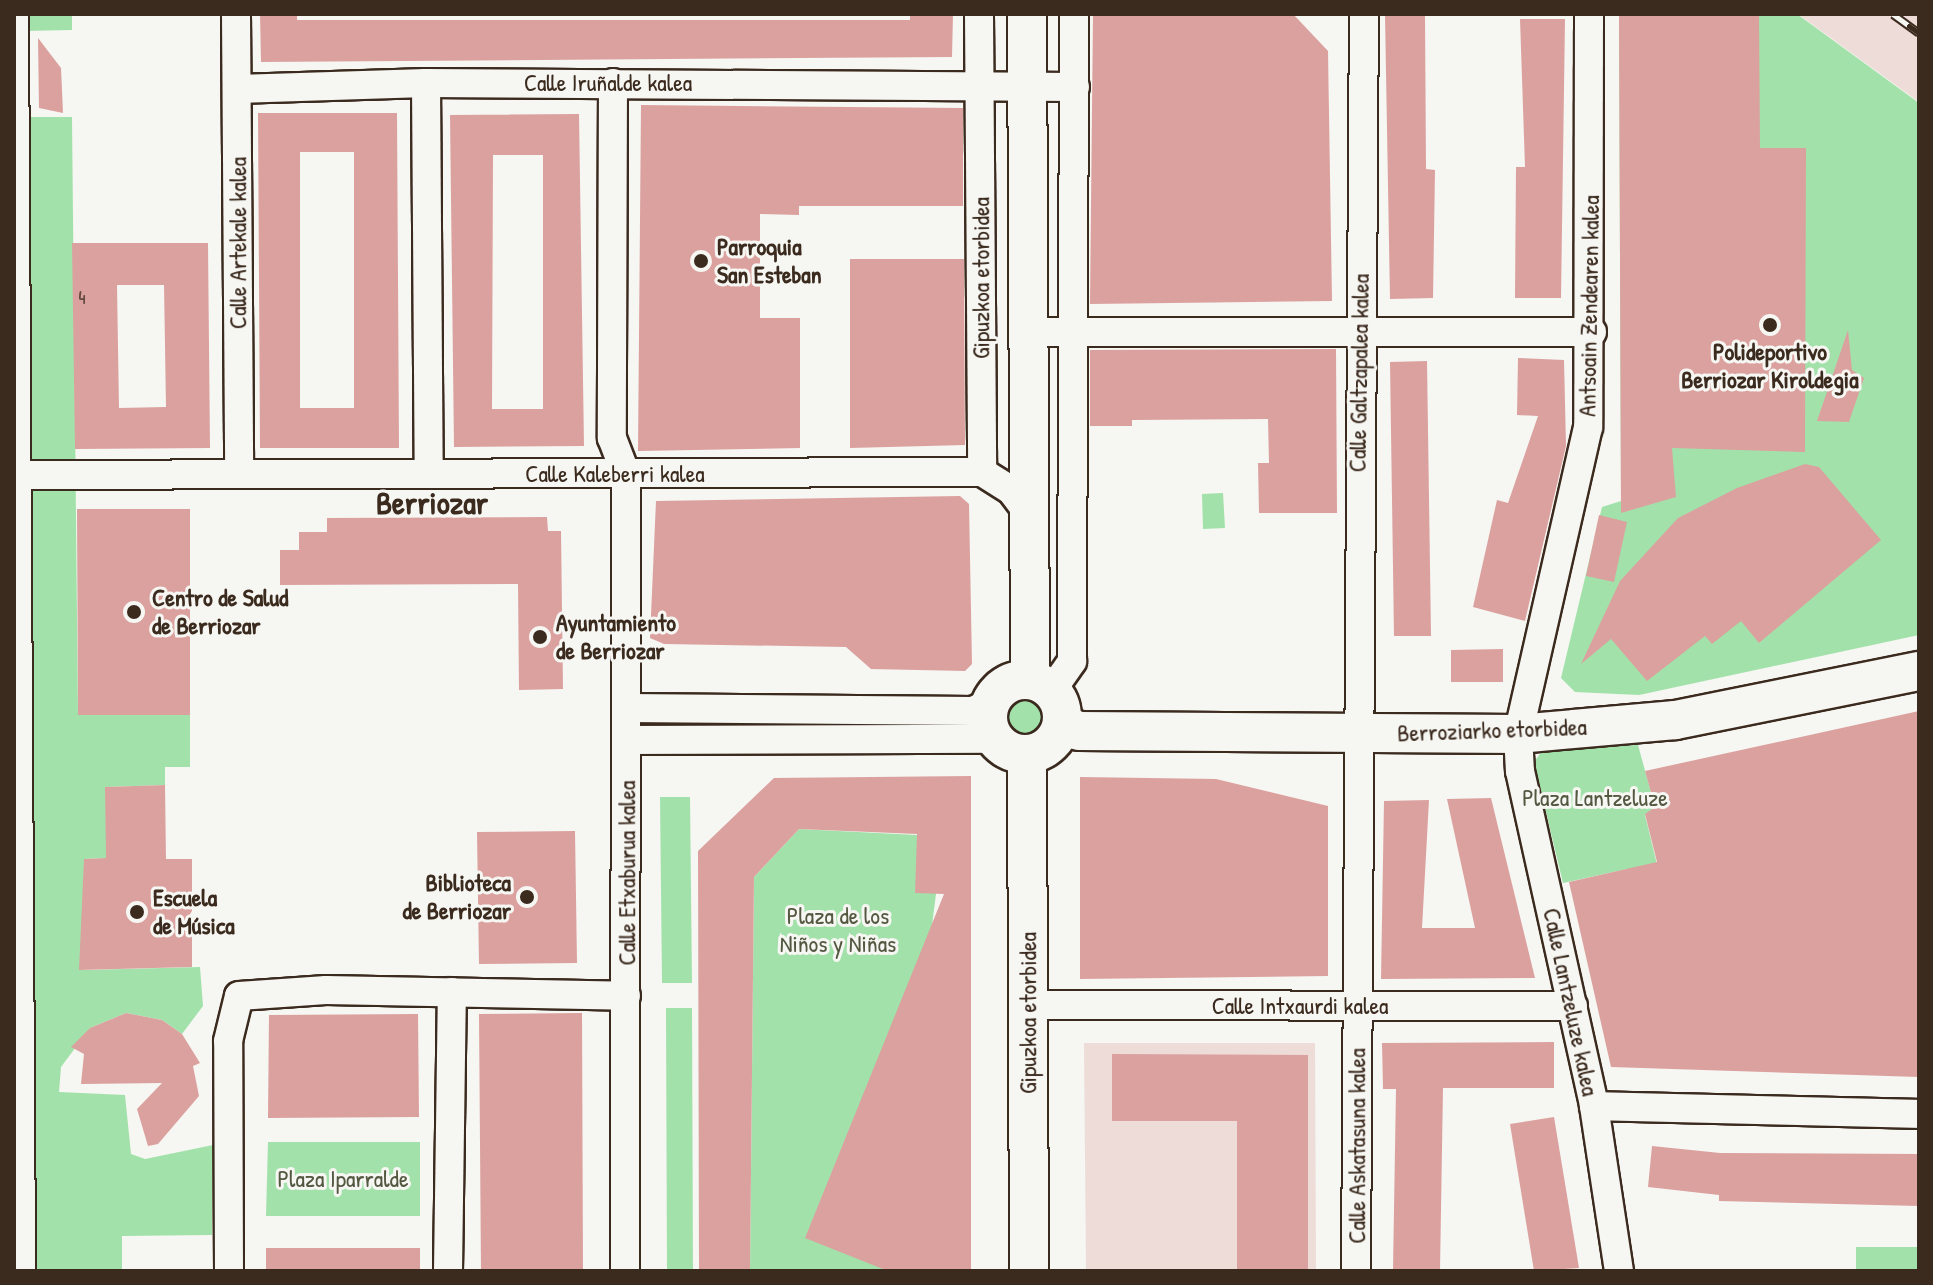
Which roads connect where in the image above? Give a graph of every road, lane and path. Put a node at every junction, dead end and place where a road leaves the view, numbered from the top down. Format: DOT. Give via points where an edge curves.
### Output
graph roads {
  1 [pos="14,14"];
  2 [pos="236,14"];
  3 [pos="979,14"];
  4 [pos="1027,14"];
  5 [pos="1074,14"];
  6 [pos="1364,14"];
  7 [pos="1589,14"];
  8 [pos="426,83"];
  9 [pos="613,83"];
  10 [pos="979,85"];
  11 [pos="1027,87"];
  12 [pos="1075,87"];
  13 [pos="237,89"];
  14 [pos="1027,332"];
  15 [pos="1074,332"];
  16 [pos="1360,332"];
  17 [pos="1592,332"];
  18 [pos="1074,407"];
  19 [pos="1027,408"];
  20 [pos="429,472"];
  21 [pos="982,472"];
  22 [pos="239,473"];
  23 [pos="16,475"];
  24 [pos="626,475"];
  25 [pos="1027,511"];
  26 [pos="1919,671"];
  27 [pos="1048,698"];
  28 [pos="627,708"];
  29 [pos="1004,732"];
  30 [pos="1355,733"];
  31 [pos="1518,734"];
  32 [pos="628,740"];
  33 [pos="452,992"];
  34 [pos="626,996"];
  35 [pos="1028,1005"];
  36 [pos="1358,1006"];
  37 [pos="1573,1006"];
  38 [pos="1594,1106"];
  39 [pos="1919,1114"];
  40 [pos="21,1271"];
  41 [pos="229,1271"];
  42 [pos="448,1271"];
  43 [pos="625,1271"];
  44 [pos="1029,1271"];
  45 [pos="1356,1271"];
  46 [pos="1619,1271"];
  1 -- 23 [label="street"];
  2 -- 13 [label="street, Calle Artekale kalea"];
  3 -- 10 [label="street, Gipuzkoa etorbidea"];
  4 -- 11 [label="main road, Gipuzkoa etorbidea"];
  5 -- 12 [label="street"];
  6 -- 16 [label="street, Calle Galtzapalea kalea"];
  7 -- 17 [label="street, Antsoain Zendearen kalea"];
  8 -- 9 [label="street, Calle Iruñalde kalea"];
  8 -- 13 [label="street, Calle Iruñalde kalea"];
  8 -- 20 [label="street"];
  9 -- 10 [label="street, Calle Iruñalde kalea"];
  9 -- 24 [label="street" via="612,438"];
  10 -- 11 [label="street"];
  10 -- 21 [label="street, Gipuzkoa etorbidea"];
  11 -- 12 [label="street"];
  11 -- 14 [label="main road, Gipuzkoa etorbidea"];
  12 -- 15 [label="street"];
  13 -- 22 [label="street, Calle Artekale kalea"];
  14 -- 15 [label="street"];
  14 -- 19 [label="main road, Gipuzkoa etorbidea"];
  15 -- 16 [label="street"];
  15 -- 18 [label="street"];
  16 -- 17 [label="street"];
  16 -- 30 [label="street, Calle Galtzapalea kalea"];
  17 -- 31 [label="street, Antsoain Zendearen kalea" via="1588,427"];
  18 -- 19 [label="street"];
  18 -- 27 [label="street" via="1072,661"];
  19 -- 25 [label="main road, Gipuzkoa etorbidea"];
  20 -- 22 [label="street, Calle Kaleberri kalea"];
  20 -- 24 [label="street, Calle Kaleberri kalea"];
  21 -- 24 [label="street, Calle Kaleberri kalea"];
  21 -- 25 [label="street" via="1011,490"];
  22 -- 23 [label="street, Calle Kaleberri kalea"];
  23 -- 40 [label="street"];
  24 -- 28 [label="street, Calle Etxaburua kalea"];
  25 -- 27 [label="main road, Gipuzkoa etorbidea"];
  26 -- 31 [label="main road, Berroziarko etorbidea" via="1675,720"];
  27 -- 29 [label="main road" via="1006,685"];
  27 -- 29 [label="main road" via="1049,745"];
  27 -- 30 [label="main road, Berroziarko etorbidea" via="1079,731"];
  28 -- 29 [label="street" via="973,711"];
  28 -- 32 [label="street, Calle Etxaburua kalea"];
  29 -- 32 [label="street"];
  29 -- 35 [label="main road, Gipuzkoa etorbidea"];
  30 -- 31 [label="main road, Berroziarko etorbidea"];
  30 -- 36 [label="street, Calle Askatasuna kalea"];
  31 -- 37 [label="street, Calle Lantzeluze kalea" via="1520,771"];
  32 -- 34 [label="street, Calle Etxaburua kalea"];
  33 -- 34 [label="street"];
  33 -- 41 [label="street" via="239,996 228,1041"];
  33 -- 42 [label="street"];
  34 -- 43 [label="street, Calle Etxaburua kalea"];
  35 -- 36 [label="street, Calle Intxaurdi kalea"];
  35 -- 44 [label="main road, Gipuzkoa etorbidea"];
  36 -- 37 [label="street, Calle Intxaurdi kalea"];
  36 -- 45 [label="street, Calle Askatasuna kalea"];
  37 -- 38 [label="street, Calle Lantzeluze kalea"];
  38 -- 39 [label="street"];
  38 -- 46 [label="street, Calle Lantzeluze kalea"];
}
